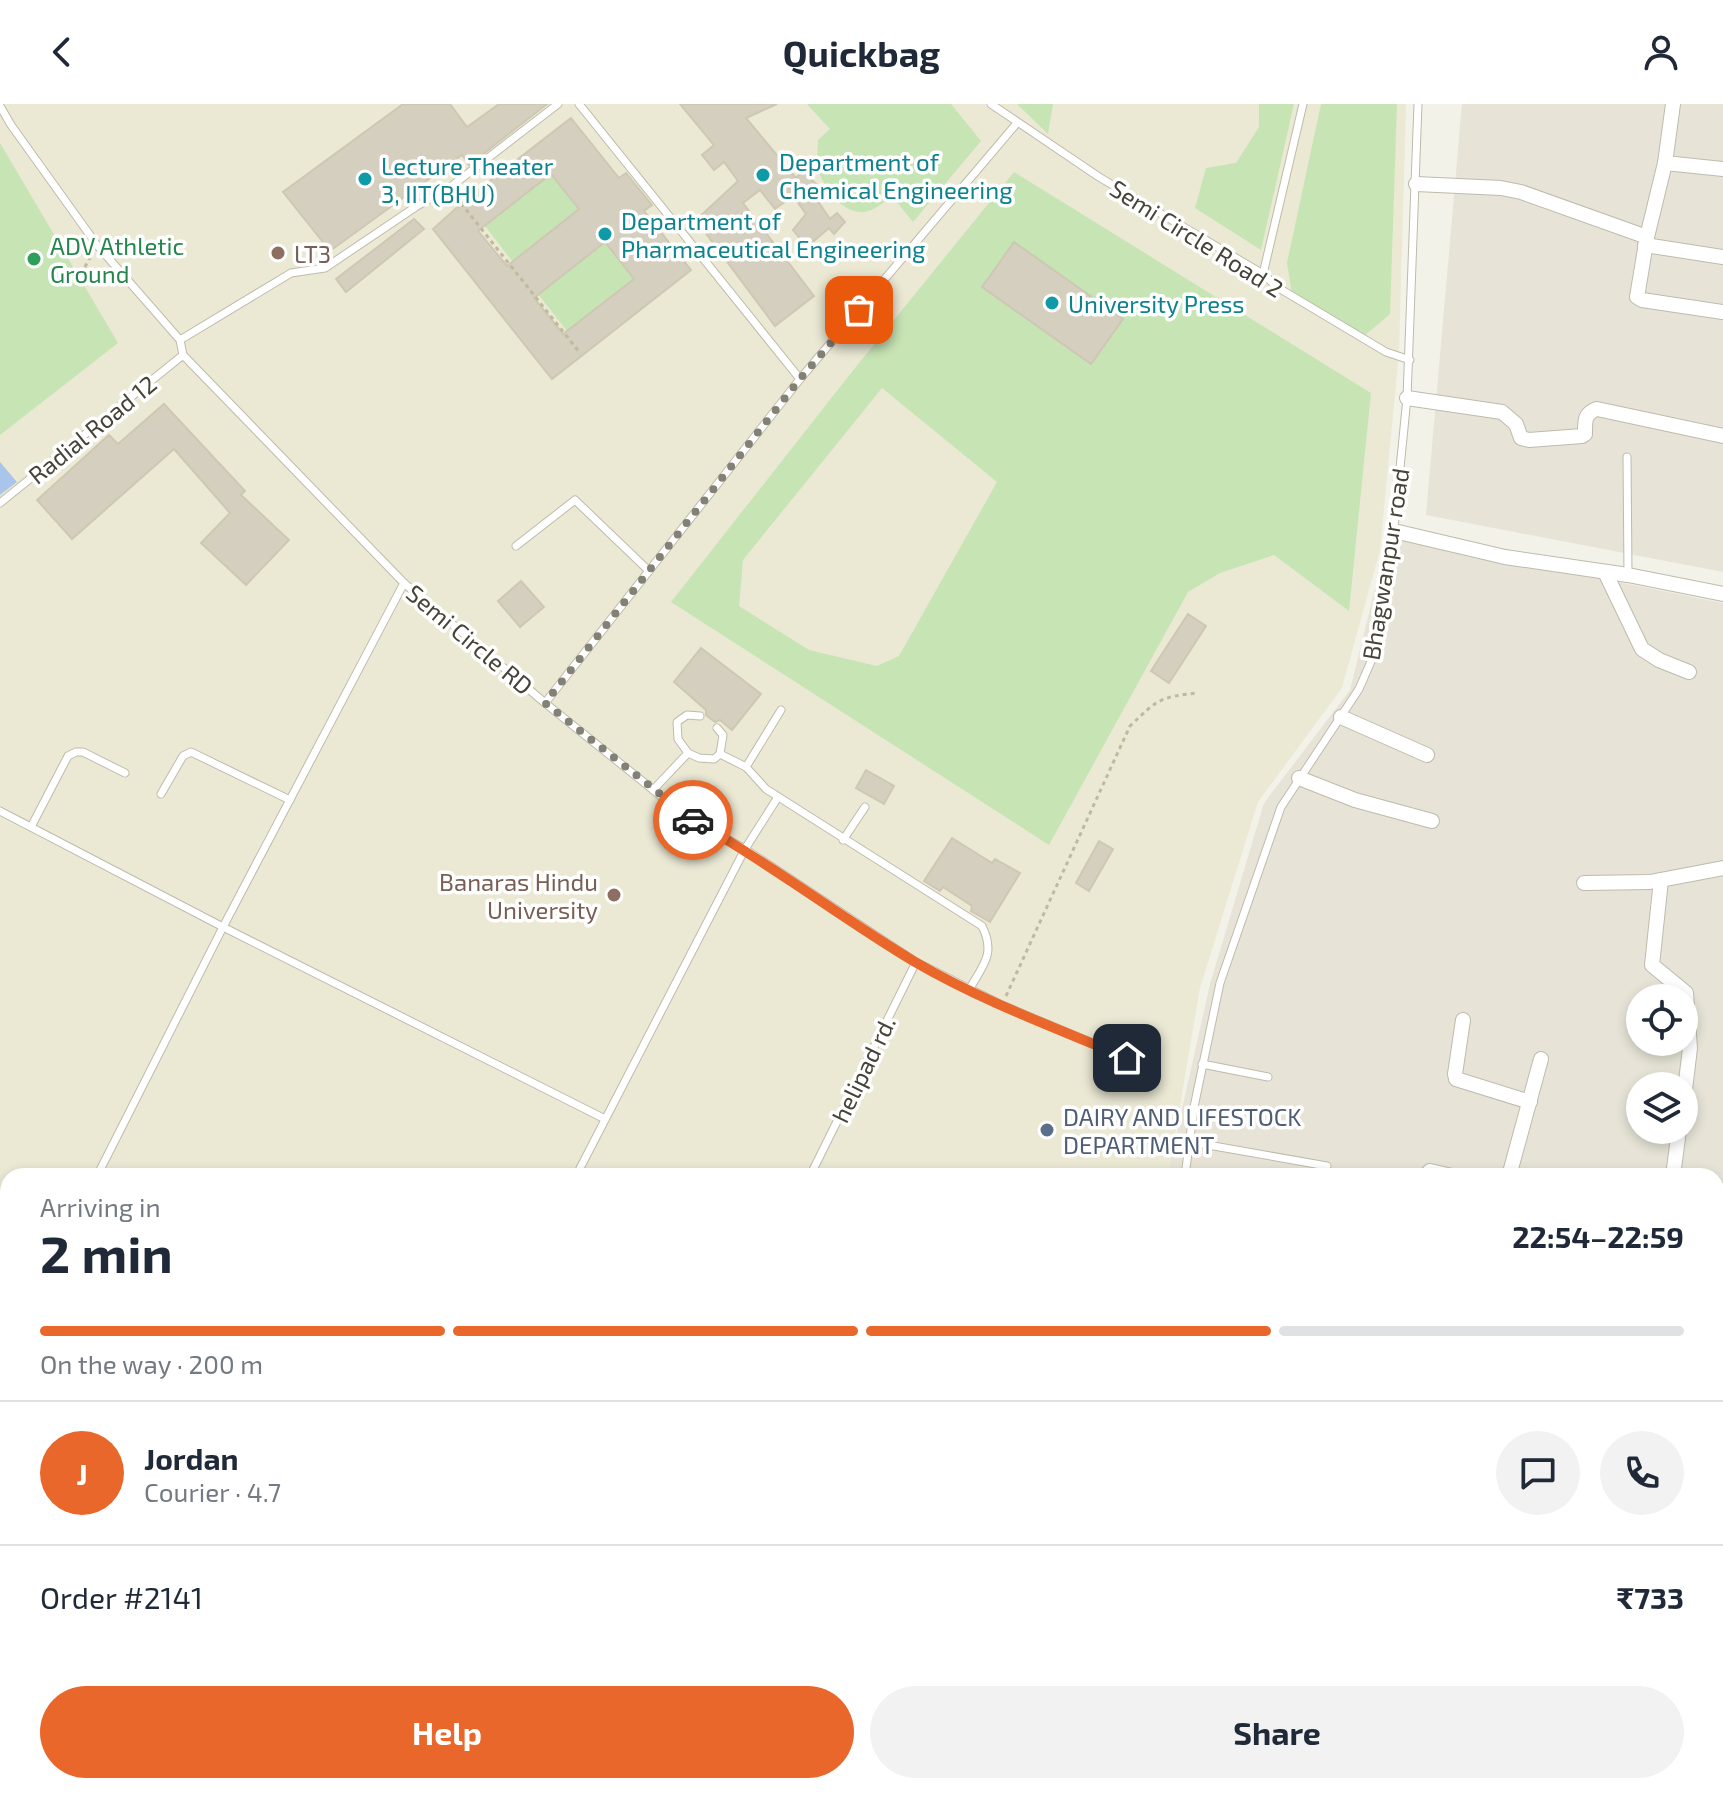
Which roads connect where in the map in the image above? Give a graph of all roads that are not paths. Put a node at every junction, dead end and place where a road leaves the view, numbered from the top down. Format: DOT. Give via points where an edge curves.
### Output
graph roads {
  1 [pos="558,104"];
  2 [pos="579,104"];
  3 [pos="991,104"];
  4 [pos="1303,104"];
  5 [pos="1418,104"];
  6 [pos="1673,104"];
  7 [pos="0,106"];
  8 [pos="1017,123"];
  9 [pos="1665,163"];
  10 [pos="1723,169"];
  11 [pos="1416,184"];
  12 [pos="1646,241"];
  13 [pos="1723,257"];
  14 [pos="1263,274"];
  15 [pos="1723,312"];
  16 [pos="180,340"];
  17 [pos="183,355"];
  18 [pos="1410,360"];
  19 [pos="800,379"];
  20 [pos="1407,398"];
  21 [pos="1723,436"];
  22 [pos="1627,457"];
  23 [pos="0,503"];
  24 [pos="1394,531"];
  25 [pos="516,546"];
  26 [pos="649,571"];
  27 [pos="1605,572"];
  28 [pos="1628,575"];
  29 [pos="404,583"];
  30 [pos="1723,594"];
  31 [pos="1689,672"];
  32 [pos="545,703"];
  33 [pos="781,710"];
  34 [pos="700,716"];
  35 [pos="1341,717"];
  36 [pos="717,728"];
  37 [pos="688,753"];
  38 [pos="720,754"];
  39 [pos="1427,755"];
  40 [pos="746,767"];
  41 [pos="125,773"];
  42 [pos="1299,778"];
  43 [pos="653,790"];
  44 [pos="161,794"];
  45 [pos="778,797"];
  46 [pos="290,800"];
  47 [pos="865,807"];
  48 [pos="0,811"];
  49 [pos="1432,821"];
  50 [pos="31,827"];
  51 [pos="843,840"];
  52 [pos="745,849"];
  53 [pos="1723,868"];
  54 [pos="1661,880"];
  55 [pos="1584,883"];
  56 [pos="223,927"];
  57 [pos="916,962"];
  58 [pos="969,990"];
  59 [pos="1463,1020"];
  60 [pos="1541,1059"];
  61 [pos="1202,1064"];
  62 [pos="1152,1068"];
  63 [pos="1687,1072"];
  64 [pos="1268,1077"];
  65 [pos="1530,1102"];
  66 [pos="605,1119"];
  67 [pos="1191,1142"];
  68 [pos="1677,1144"];
  69 [pos="1327,1166"];
  70 [pos="101,1168"];
  71 [pos="580,1168"];
  72 [pos="814,1168"];
  73 [pos="1186,1168"];
  74 [pos="1511,1168"];
  75 [pos="1674,1168"];
  1 -- 16 [label="lane" via="449,188 325,268 291,273"];
  2 -- 19 [label="lane"];
  3 -- 8 [label="lane, Semi Circle Road 2"];
  4 -- 14 [label="lane"];
  5 -- 11 [label="lane, Bhagwanpur road"];
  6 -- 9 [label="street"];
  7 -- 16 [label="lane" via="97,245"];
  8 -- 14 [label="lane, Semi Circle Road 2"];
  8 -- 19 [label="lane"];
  9 -- 10 [label="street"];
  9 -- 12 [label="street"];
  11 -- 12 [label="street" via="1521,192"];
  11 -- 18 [label="lane, Bhagwanpur road"];
  12 -- 13 [label="street"];
  12 -- 15 [label="street" via="1637,297"];
  14 -- 18 [label="lane, Semi Circle Road 2" via="1386,352"];
  16 -- 17 [label="lane"];
  17 -- 23 [label="lane, Radial Road 12"];
  17 -- 29 [label="lane, Semi Circle RD"];
  18 -- 20 [label="lane, Bhagwanpur road"];
  19 -- 26 [label="lane"];
  20 -- 21 [label="street" via="1502,412 1516,424 1521,438 1529,440 1582,436 1586,416 1597,409"];
  20 -- 24 [label="lane, Bhagwanpur road"];
  22 -- 28 [label="lane"];
  24 -- 27 [label="street" via="1505,557"];
  24 -- 35 [label="lane, Bhagwanpur road" via="1376,650"];
  25 -- 26 [label="lane" via="575,500"];
  26 -- 32 [label="lane"];
  27 -- 28 [label="street"];
  27 -- 31 [label="street" via="1642,649"];
  28 -- 30 [label="street"];
  29 -- 32 [label="lane, Semi Circle RD"];
  29 -- 46 [label="lane"];
  32 -- 43 [label="lane, Semi Circle RD"];
  33 -- 40 [label="lane"];
  34 -- 37 [label="lane" via="687,715 677,722 678,739"];
  35 -- 39 [label="street"];
  35 -- 42 [label="lane, Bhagwanpur road"];
  36 -- 38 [label="lane" via="723,735"];
  37 -- 38 [label="lane" via="714,759"];
  37 -- 43 [label="lane"];
  38 -- 40 [label="lane"];
  40 -- 45 [label="lane"];
  41 -- 50 [label="lane" via="83,752 68,756"];
  42 -- 49 [label="street"];
  42 -- 61 [label="lane, Bhagwanpur road" via="1281,807 1220,983"];
  43 -- 52 [label="lane, Semi Circle RD" via="687,817"];
  44 -- 46 [label="lane" via="183,756 191,752"];
  45 -- 51 [label="lane"];
  45 -- 52 [label="lane"];
  46 -- 56 [label="lane"];
  47 -- 51 [label="lane"];
  48 -- 50 [label="lane"];
  50 -- 56 [label="lane"];
  51 -- 58 [label="lane" via="982,926 989,954"];
  52 -- 57 [label="lane, Semi Circle RD"];
  52 -- 66 [label="lane"];
  53 -- 54 [label="street"];
  54 -- 55 [label="street"];
  54 -- 63 [label="street" via="1652,965 1686,993"];
  56 -- 66 [label="lane"];
  56 -- 70 [label="lane"];
  57 -- 58 [label="lane, Semi Circle RD"];
  57 -- 72 [label="lane, helipad rd."];
  58 -- 62 [label="lane, Semi Circle RD"];
  59 -- 65 [label="street" via="1456,1079"];
  60 -- 65 [label="street"];
  61 -- 64 [label="lane"];
  61 -- 67 [label="lane, Bhagwanpur road"];
  65 -- 74 [label="street"];
  66 -- 71 [label="lane"];
  67 -- 69 [label="lane"];
  67 -- 73 [label="lane, Bhagwanpur road"];
  68 -- 75 [label="street"];
}
